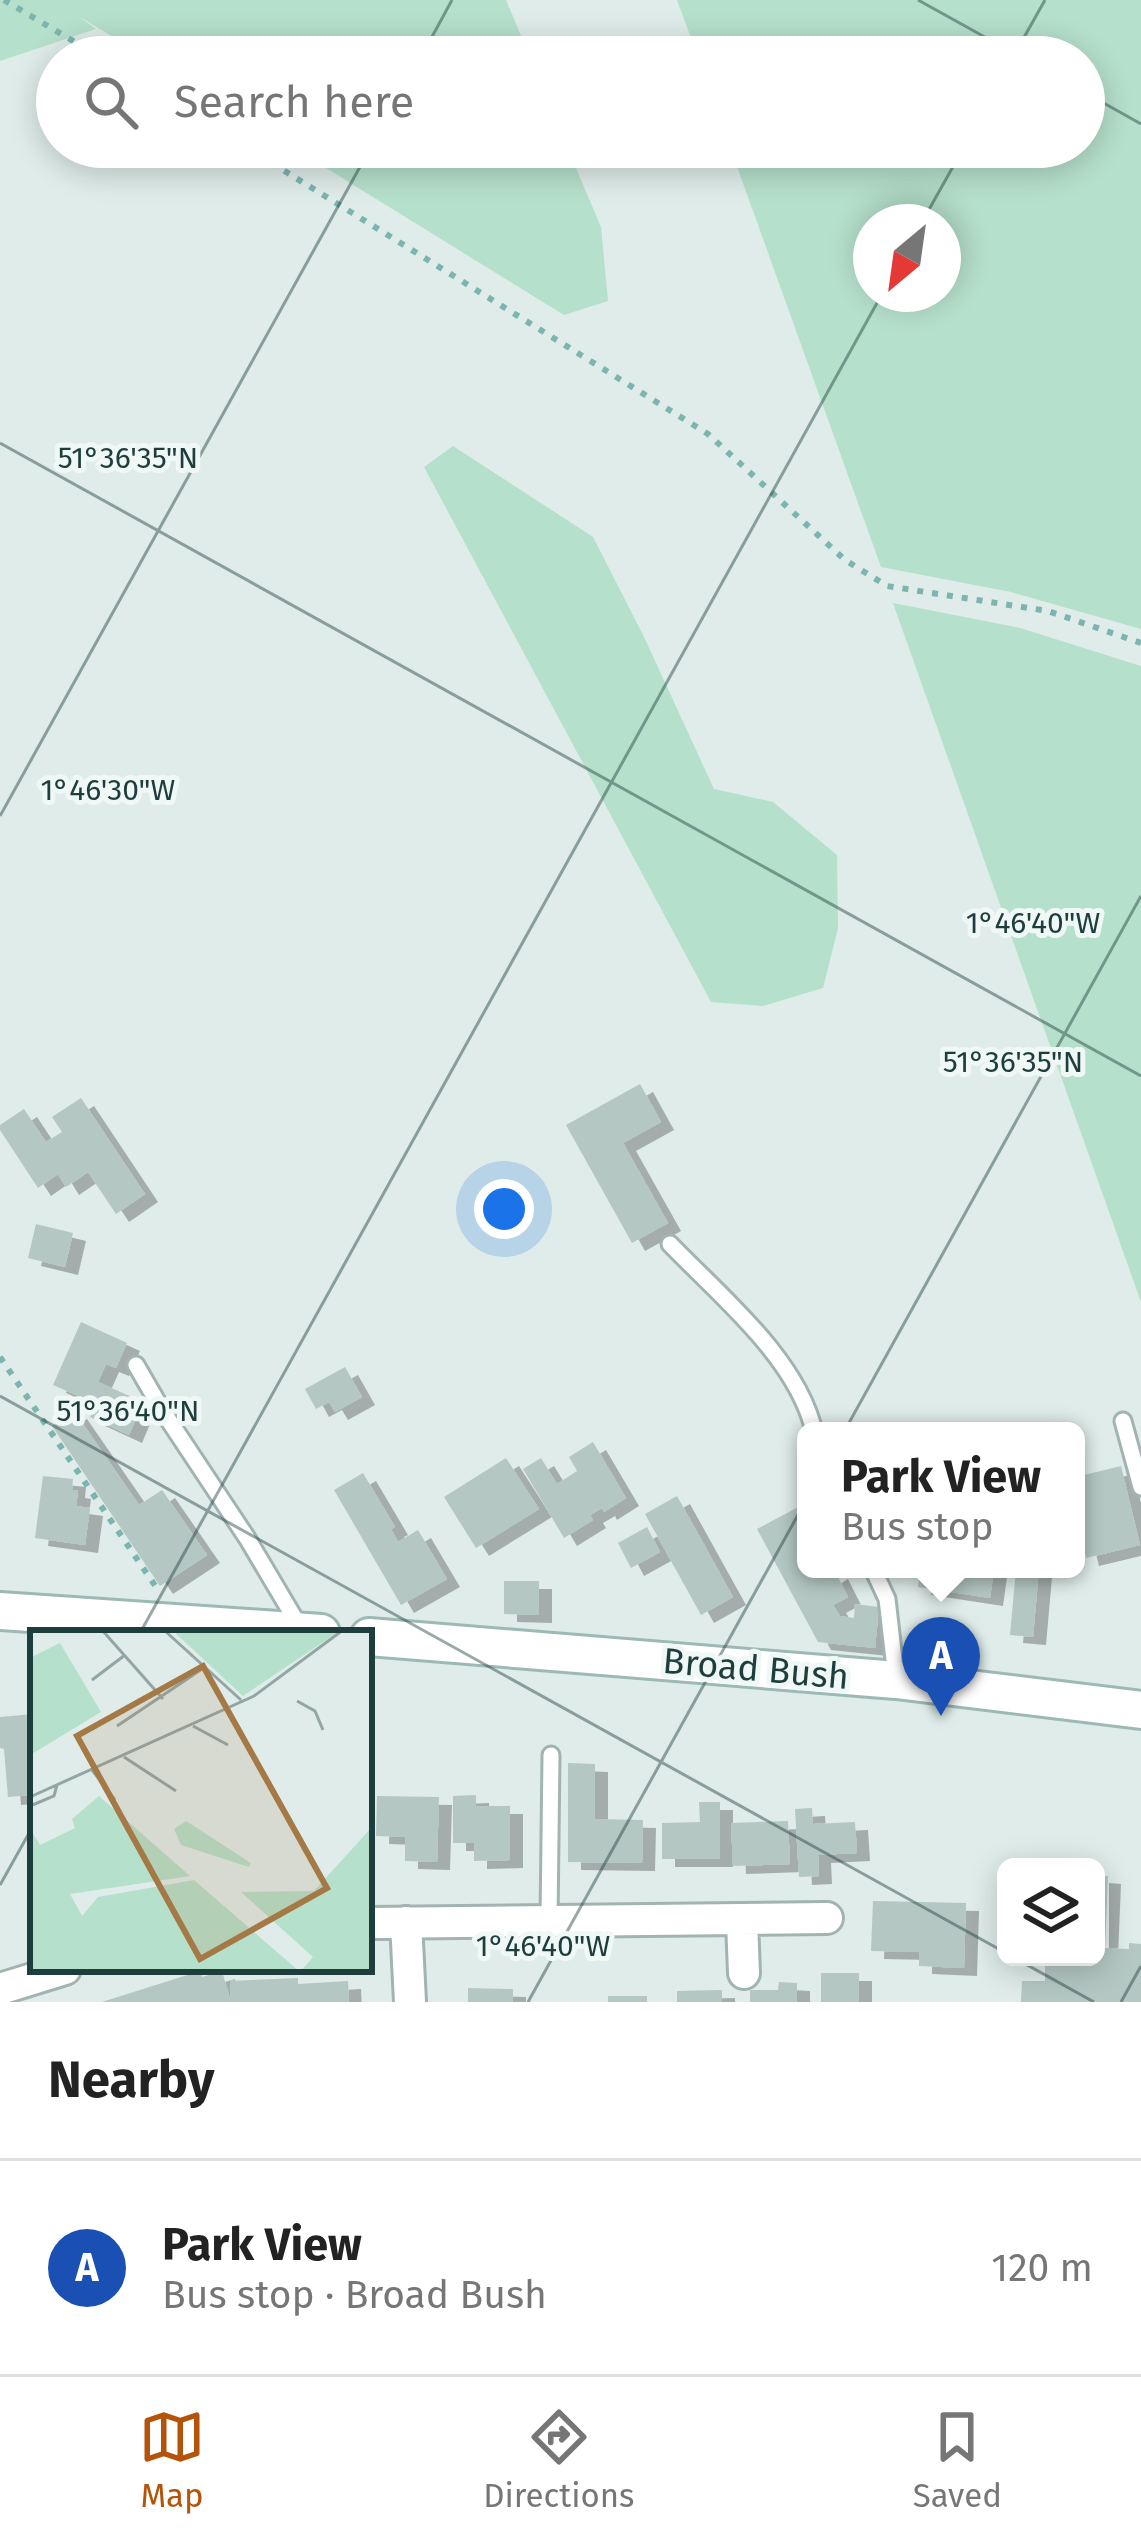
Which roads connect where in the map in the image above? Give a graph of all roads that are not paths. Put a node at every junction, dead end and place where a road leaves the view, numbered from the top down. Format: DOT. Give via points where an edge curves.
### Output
graph roads {
  1 [pos="670,1244"];
  2 [pos="136,1365"];
  3 [pos="1123,1421"];
  4 [pos="812,1422"];
  5 [pos="1141,1487"];
  6 [pos="877,1578"];
  7 [pos="0,1611"];
  8 [pos="281,1630"];
  9 [pos="311,1630"];
  10 [pos="372,1637"];
  11 [pos="896,1680"];
  12 [pos="1141,1710"];
  13 [pos="551,1755"];
  14 [pos="827,1918"];
  15 [pos="549,1921"];
  16 [pos="742,1921"];
  17 [pos="406,1922"];
  18 [pos="372,1923"];
  19 [pos="55,1972"];
  20 [pos="744,1973"];
  21 [pos="0,1989"];
  22 [pos="410,2002"];
  1 -- 4 [label="lane" via="765,1342"];
  2 -- 9 [label="lane"];
  3 -- 5 [label="lane"];
  6 -- 11 [label="lane"];
  7 -- 8 [label="main road"];
  10 -- 11 [label="main road, Broad Bush"];
  11 -- 12 [label="main road, Broad Bush"];
  13 -- 15 [label="lane"];
  14 -- 16 [label="street"];
  15 -- 16 [label="street"];
  15 -- 17 [label="street"];
  16 -- 20 [label="street"];
  17 -- 18 [label="street"];
  17 -- 22 [label="street"];
  19 -- 21 [label="street"];
}
